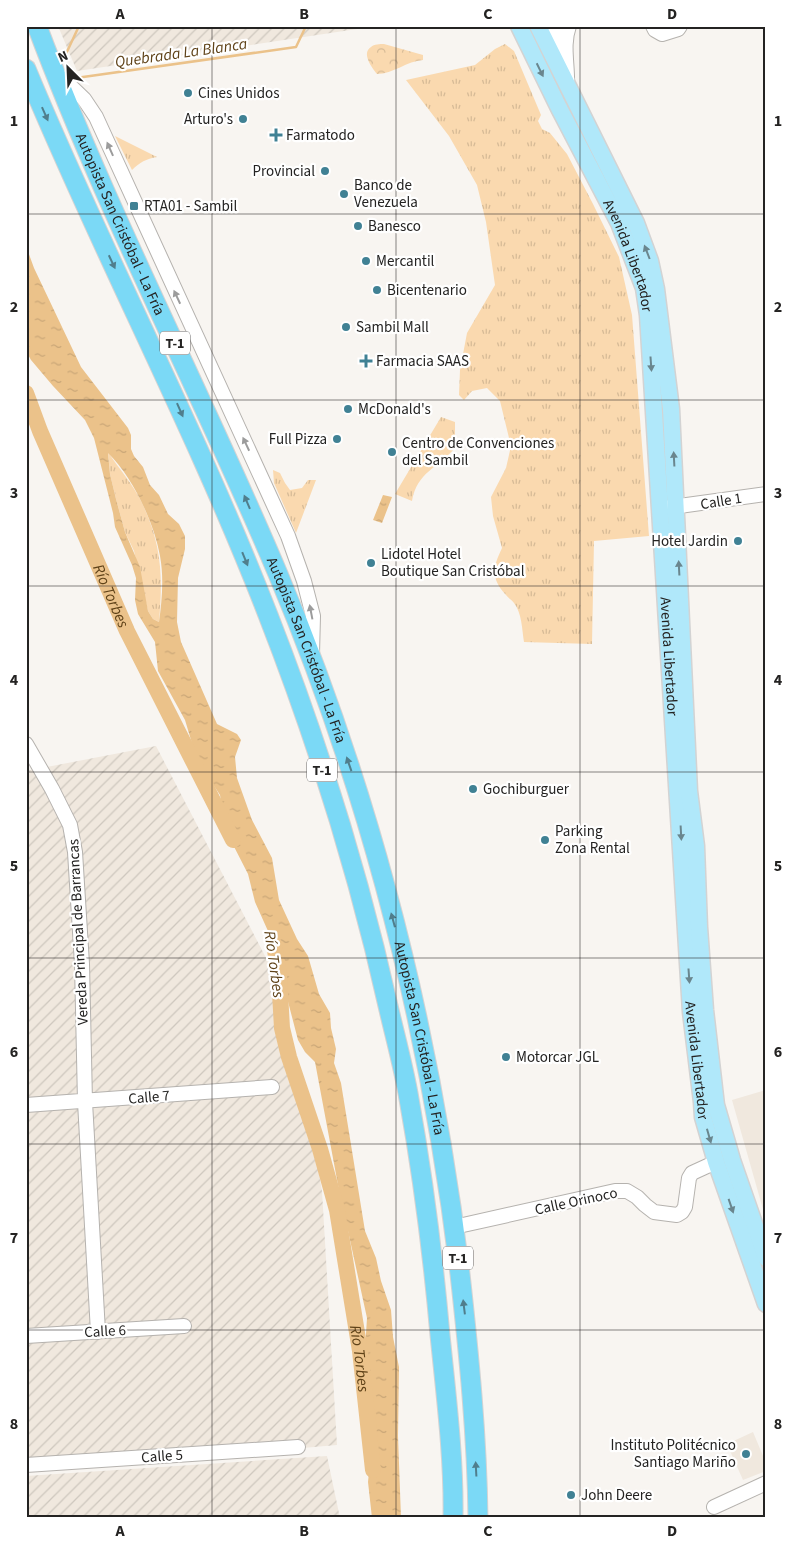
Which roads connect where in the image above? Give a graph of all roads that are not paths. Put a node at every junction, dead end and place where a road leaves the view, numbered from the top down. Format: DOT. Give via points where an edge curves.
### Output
graph roads {
  1 [pos="37,26"];
  2 [pos="519,26"];
  3 [pos="538,26"];
  4 [pos="553,26"];
  5 [pos="569,26"];
  6 [pos="653,26"];
  7 [pos="680,26"];
  8 [pos="565,50"];
  9 [pos="26,69"];
  10 [pos="567,85"];
  11 [pos="766,494"];
  12 [pos="668,508"];
  13 [pos="26,744"];
  14 [pos="272,1087"];
  15 [pos="85,1102"];
  16 [pos="26,1105"];
  17 [pos="716,1162"];
  18 [pos="454,1226"];
  19 [pos="763,1240"];
  20 [pos="766,1258"];
  21 [pos="766,1304"];
  22 [pos="184,1326"];
  23 [pos="98,1332"];
  24 [pos="26,1336"];
  25 [pos="298,1447"];
  26 [pos="26,1465"];
  27 [pos="766,1483"];
  28 [pos="714,1507"];
  29 [pos="453,1518"];
  30 [pos="478,1518"];
  18 -- 1 [label="highway, Autopista San Cristóbal - La Fría / T-1, one-way" via="414,1001 354,779 327,697 279,576 88,152"];
  2 -- 12 [label="main road, Avenida Libertador, one-way" via="619,223 644,288"];
  3 -- 10 [label="main road, Avenida Libertador"];
  4 -- 8 [label="street"];
  5 -- 8 [label="street"];
  6 -- 7 [label="street" via="662,34"];
  8 -- 10 [label="street"];
  9 -- 29 [label="highway, Autopista San Cristóbal - La Fría / T-1, one-way" via="268,614 351,857 406,1086 422,1180 448,1407"];
  12 -- 10 [label="main road, Avenida Libertador, one-way" via="672,409 650,261 636,222"];
  11 -- 12 [label="street, Calle 1"];
  12 -- 17 [label="main road, Avenida Libertador, one-way" via="692,1012 703,1117"];
  19 -- 12 [label="main road, Avenida Libertador, one-way" via="732,1160 716,1105 699,926 696,846"];
  13 -- 15 [label="street, Vereda Principal de Barrancas" via="52,789 73,838 82,964"];
  14 -- 15 [label="street, Calle 7"];
  15 -- 16 [label="street, Calle 7"];
  15 -- 23 [label="street, Vereda Principal de Barrancas"];
  17 -- 18 [label="street, Calle Orinoco" via="692,1173 685,1207 677,1215 654,1212 637,1196 627,1191 615,1191"];
  17 -- 21 [label="main road, Avenida Libertador, one-way"];
  30 -- 18 [label="highway, Autopista San Cristóbal - La Fría / T-1, one-way" via="468,1343"];
  19 -- 20 [label="main road, Avenida Libertador"];
  22 -- 23 [label="street, Calle 6"];
  23 -- 24 [label="street, Calle 6"];
  25 -- 26 [label="street, Calle 5"];
  27 -- 28 [label="street"];
}
